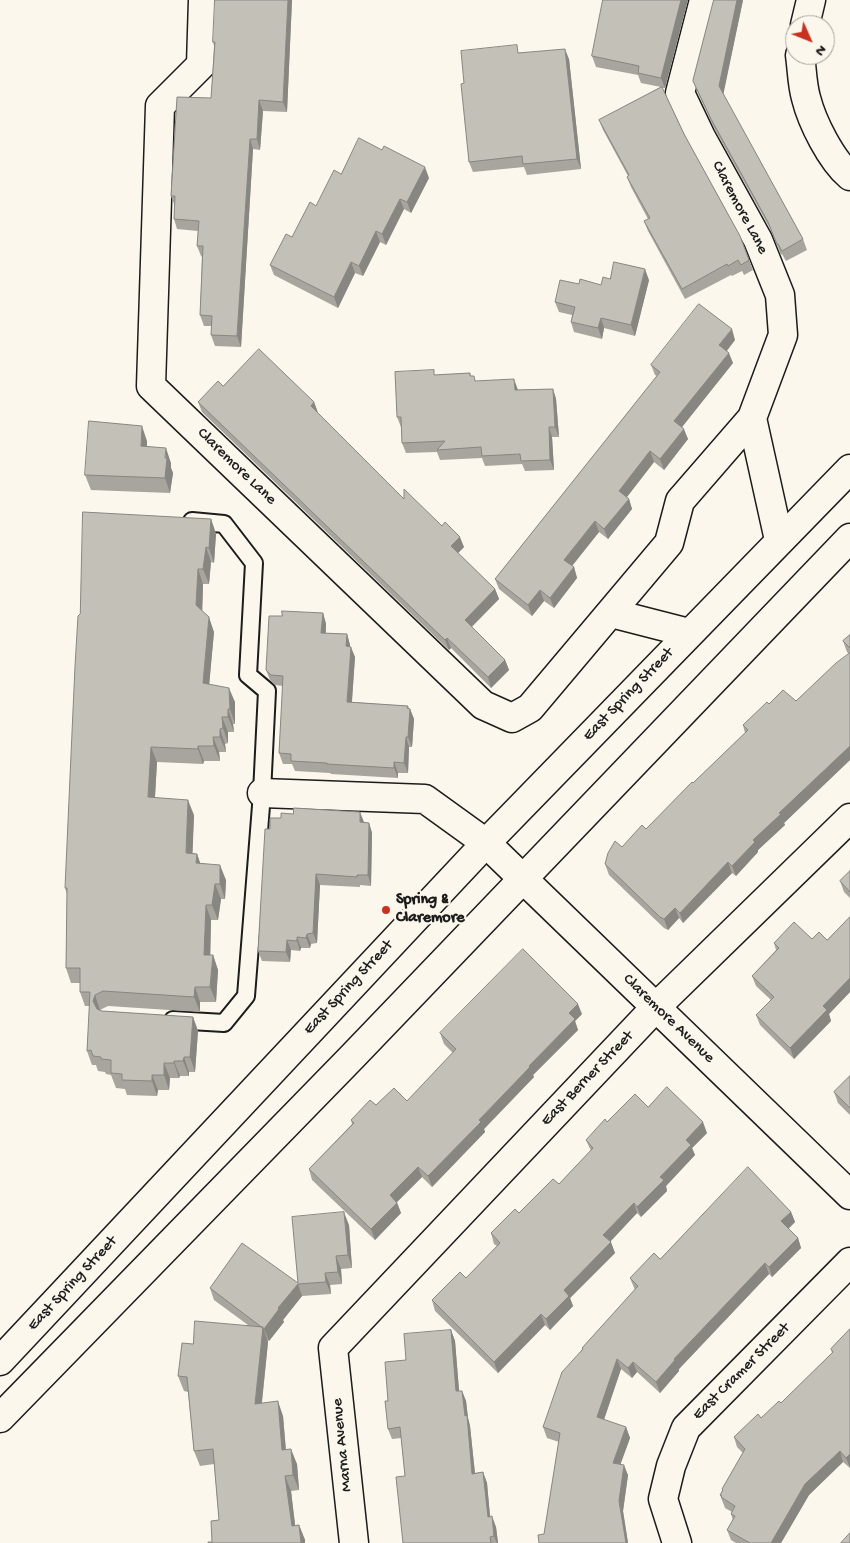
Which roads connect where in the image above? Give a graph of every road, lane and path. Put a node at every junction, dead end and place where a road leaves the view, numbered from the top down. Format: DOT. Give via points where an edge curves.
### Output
graph roads {
  1 [pos="203,0"];
  2 [pos="704,0"];
  3 [pos="811,0"];
  4 [pos="807,15"];
  5 [pos="801,65"];
  6 [pos="850,176"];
  7 [pos="752,418"];
  8 [pos="850,469"];
  9 [pos="177,520"];
  10 [pos="850,538"];
  11 [pos="780,540"];
  12 [pos="610,613"];
  13 [pos="689,633"];
  14 [pos="262,793"];
  15 [pos="850,818"];
  16 [pos="486,842"];
  17 [pos="524,879"];
  18 [pos="656,1007"];
  19 [pos="156,1019"];
  20 [pos="850,1195"];
  21 [pos="850,1262"];
  22 [pos="333,1348"];
  23 [pos="0,1360"];
  24 [pos="0,1418"];
  25 [pos="354,1543"];
  26 [pos="677,1543"];
  1 -- 12 [label="main road, Claremore Lane" via="201,65 160,106 151,386 483,705 512,718 530,708"];
  2 -- 7 [label="main road, Claremore Lane" via="680,94 758,240 780,294 782,335"];
  3 -- 4 [label="main road"];
  5 -- 6 [label="main road" via="806,98 824,141"];
  7 -- 11 [label="main road"];
  7 -- 12 [label="main road, Claremore Lane" via="680,501 669,543"];
  8 -- 11 [label="main road, East Spring Street"];
  9 -- 14 [label="lane" via="224,524 254,563 248,675 267,691"];
  10 -- 17 [label="main road"];
  11 -- 13 [label="main road, East Spring Street"];
  12 -- 13 [label="main road"];
  13 -- 16 [label="main road, East Spring Street"];
  14 -- 16 [label="main road" via="425,799"];
  14 -- 19 [label="lane" via="246,996 224,1024"];
  15 -- 18 [label="main road, East Berner Street"];
  16 -- 17 [label="main road, Claremore Avenue"];
  16 -- 23 [label="main road, East Spring Street"];
  17 -- 18 [label="main road, Claremore Avenue"];
  17 -- 24 [label="main road"];
  18 -- 20 [label="main road, Claremore Avenue"];
  18 -- 22 [label="main road, East Berner Street"];
  21 -- 26 [label="main road, East Cramer Street" via="686,1428 671,1466 663,1499"];
  22 -- 25 [label="main road, Marna Avenue"];
}
